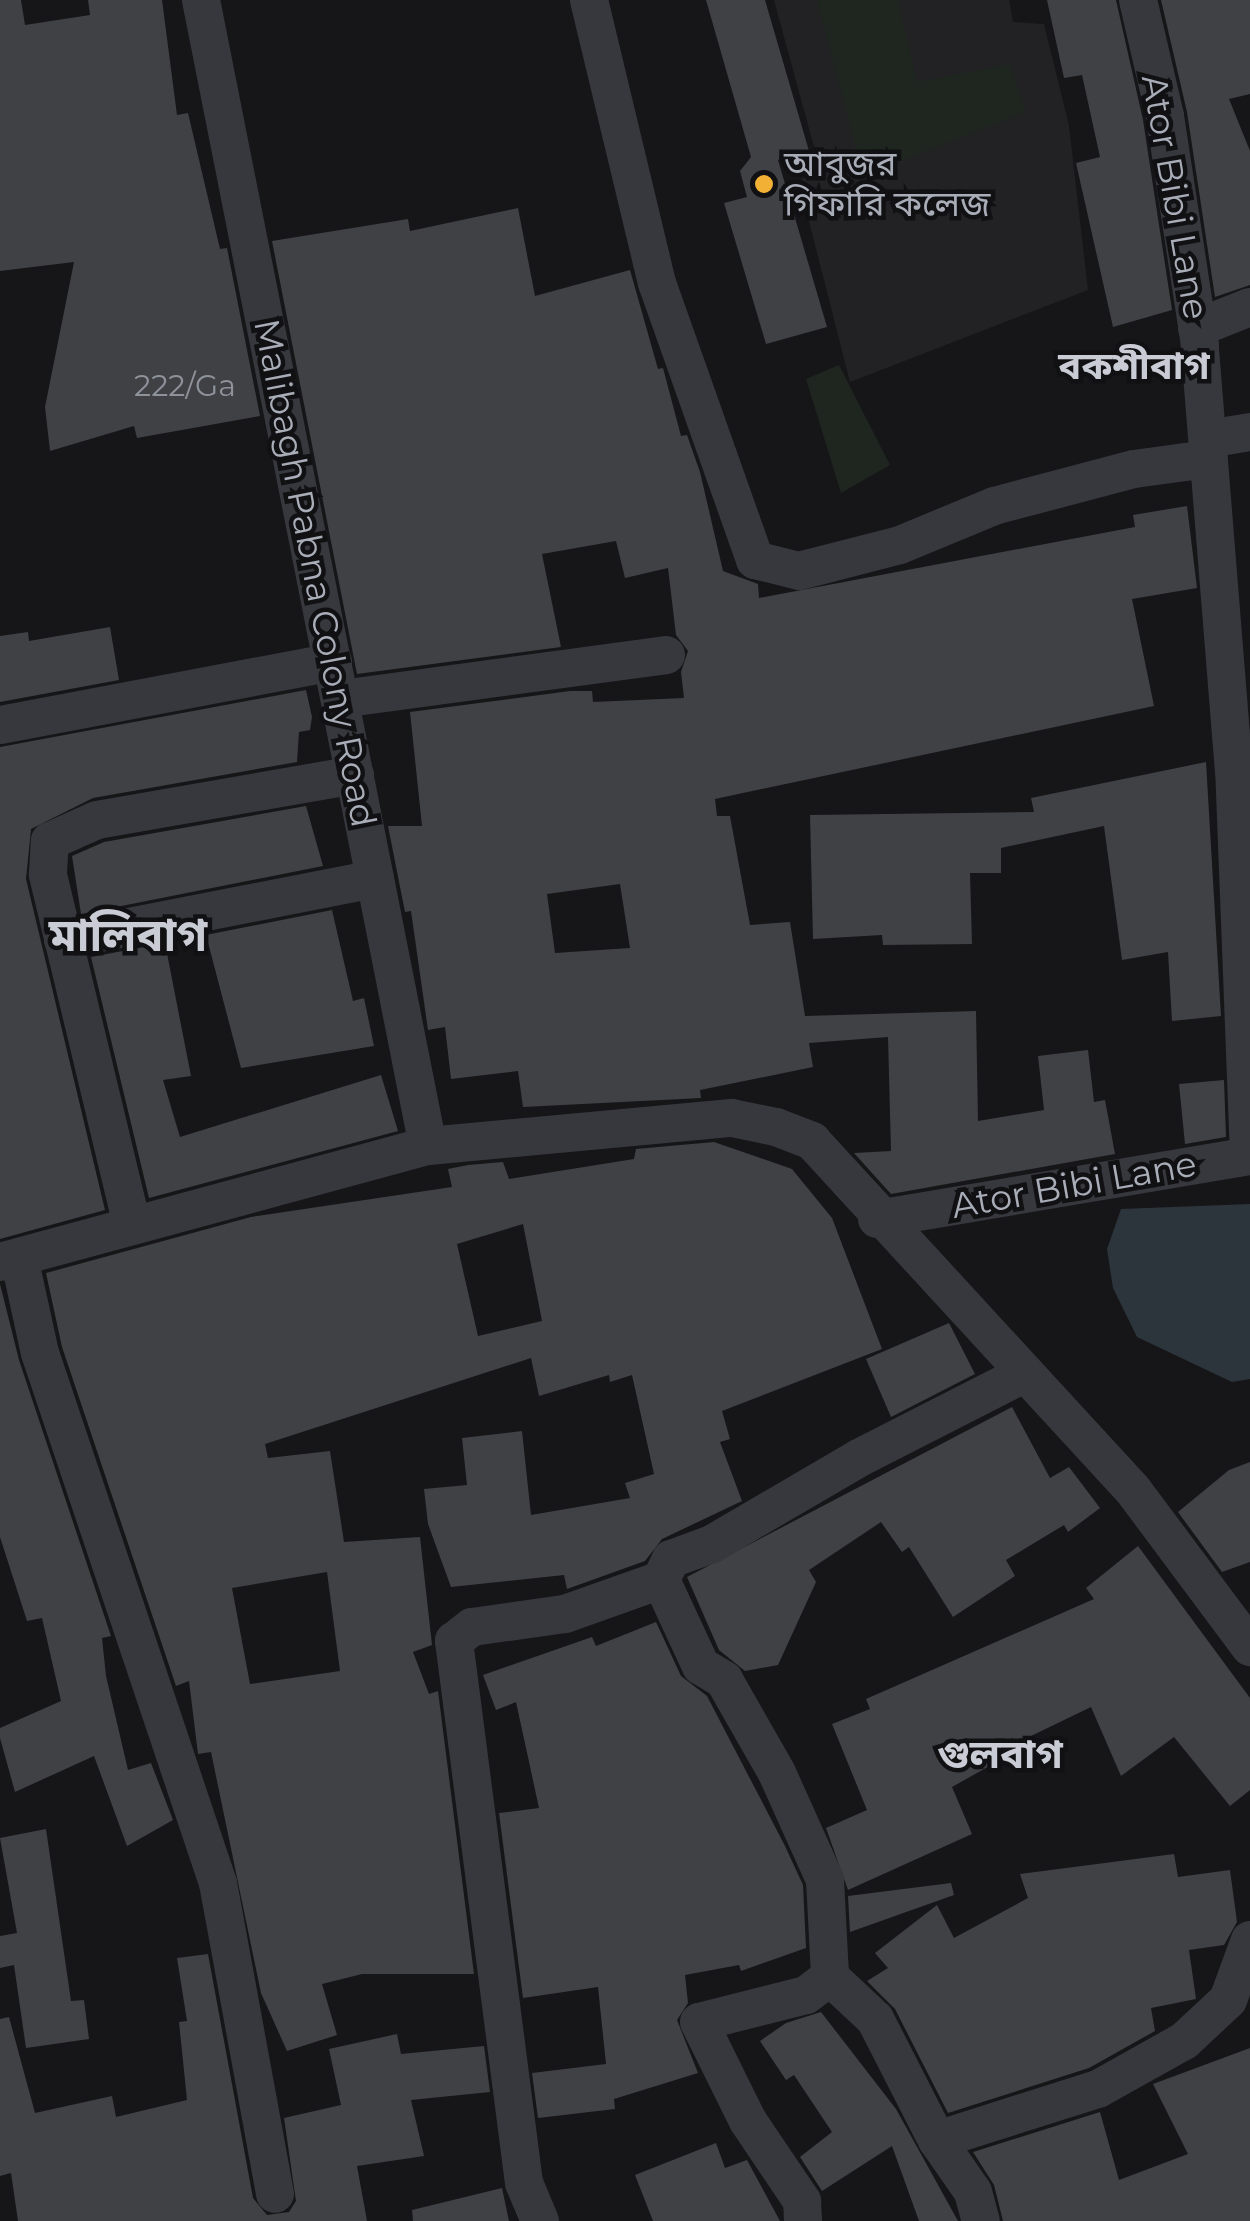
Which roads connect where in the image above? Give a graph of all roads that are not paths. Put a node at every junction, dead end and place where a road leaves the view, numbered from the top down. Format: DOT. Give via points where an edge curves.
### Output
graph roads {
  1 [pos="201,0"];
  2 [pos="589,0"];
  3 [pos="1138,0"];
  4 [pos="1250,307"];
  5 [pos="1197,328"];
  6 [pos="1250,432"];
  7 [pos="1208,450"];
  8 [pos="666,655"];
  9 [pos="334,662"];
  10 [pos="341,699"];
  11 [pos="0,725"];
  12 [pos="355,775"];
  13 [pos="375,879"];
  14 [pos="63,940"];
  15 [pos="428,1146"];
  16 [pos="877,1218"];
  17 [pos="132,1225"];
  18 [pos="10,1260"];
  19 [pos="1024,1374"];
  20 [pos="660,1580"];
  21 [pos="1250,1647"];
  22 [pos="1250,1940"];
  23 [pos="830,1977"];
  24 [pos="937,2140"];
  25 [pos="275,2194"];
  26 [pos="540,2221"];
  27 [pos="803,2221"];
  28 [pos="981,2221"];
  1 -- 9 [label="street, Malibagh Pabna Colony Road"];
  2 -- 7 [label="street" via="657,283 755,560 799,571 900,545 994,506"];
  3 -- 5 [label="street, Ator Bibi Lane" via="1165,116"];
  4 -- 5 [label="street"];
  5 -- 7 [label="street, Ator Bibi Lane"];
  6 -- 7 [label="street"];
  7 -- 16 [label="street, Ator Bibi Lane" via="1234,772 1248,1156"];
  8 -- 10 [label="street"];
  9 -- 10 [label="street, Malibagh Pabna Colony Road"];
  9 -- 11 [label="street"];
  10 -- 12 [label="street, Malibagh Pabna Colony Road"];
  12 -- 13 [label="street, Malibagh Pabna Colony Road"];
  12 -- 14 [label="street" via="96,820 57,834 45,850"];
  13 -- 14 [label="street"];
  13 -- 15 [label="street, Malibagh Pabna Colony Road"];
  14 -- 17 [label="street"];
  15 -- 16 [label="street" via="732,1118 812,1141"];
  15 -- 17 [label="street"];
  16 -- 19 [label="street"];
  17 -- 18 [label="street"];
  18 -- 25 [label="street" via="218,1883"];
  19 -- 20 [label="street" via="859,1458 712,1544 671,1559"];
  19 -- 21 [label="street" via="1133,1490"];
  20 -- 23 [label="street" via="701,1666 724,1680 777,1773 825,1880"];
  20 -- 26 [label="street" via="565,1614 472,1627 454,1640 524,2183"];
  22 -- 24 [label="street" via="1228,2000 1184,2041 1098,2089"];
  23 -- 24 [label="street" via="874,2018"];
  23 -- 27 [label="street" via="806,1995 698,2022 748,2121 802,2201"];
  24 -- 28 [label="street" via="973,2192"];
}
